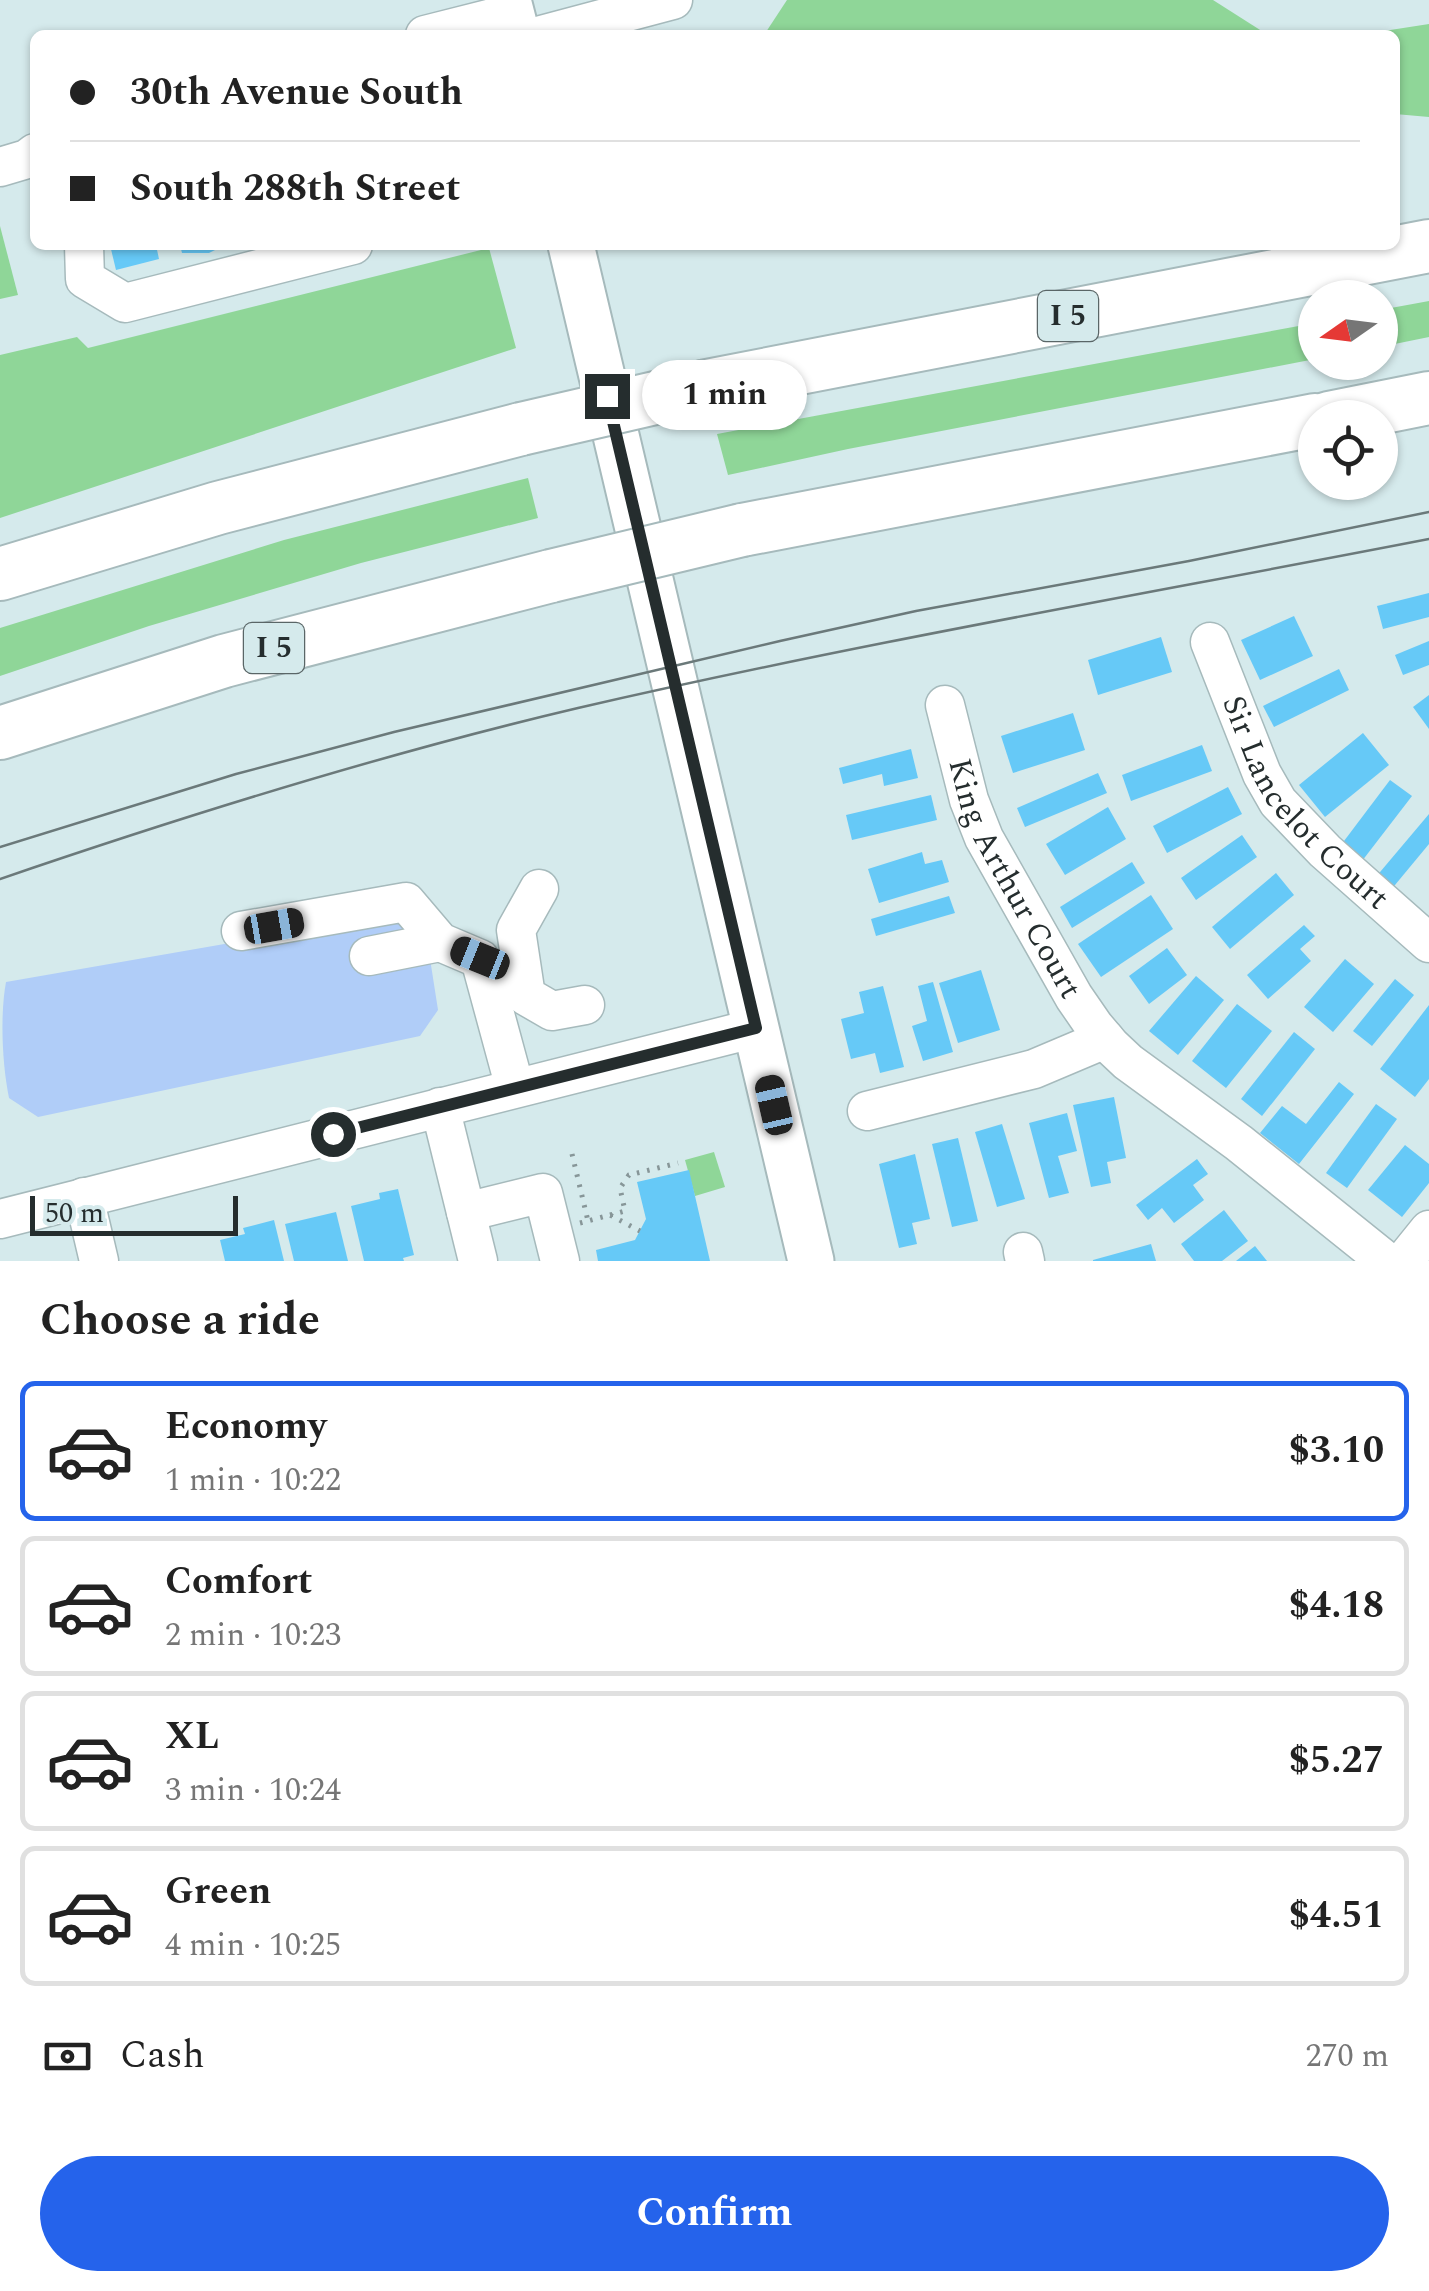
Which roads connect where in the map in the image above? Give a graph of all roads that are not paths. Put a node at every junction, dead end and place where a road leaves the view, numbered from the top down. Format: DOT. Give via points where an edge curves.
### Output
graph roads {
  1 [pos="673,0"];
  2 [pos="520,21"];
  3 [pos="459,30"];
  4 [pos="30,157"];
  5 [pos="0,166"];
  6 [pos="1429,246"];
  7 [pos="84,250"];
  8 [pos="333,250"];
  9 [pos="573,250"];
  10 [pos="1429,398"];
  11 [pos="1398,404"];
  12 [pos="1298,423"];
  13 [pos="0,574"];
  14 [pos="1210,642"];
  15 [pos="946,704"];
  16 [pos="0,733"];
  17 [pos="539,888"];
  18 [pos="242,931"];
  19 [pos="440,942"];
  20 [pos="1429,942"];
  21 [pos="369,956"];
  22 [pos="526,996"];
  23 [pos="585,1005"];
  24 [pos="756,1028"];
  25 [pos="501,1035"];
  26 [pos="1104,1040"];
  27 [pos="515,1088"];
  28 [pos="440,1107"];
  29 [pos="867,1111"];
  30 [pos="84,1196"];
  31 [pos="466,1212"];
  32 [pos="0,1219"];
  33 [pos="1429,1230"];
  34 [pos="567,1237"];
  35 [pos="99,1261"];
  36 [pos="478,1261"];
  37 [pos="811,1261"];
  38 [pos="1386,1261"];
  39 [pos="1404,1261"];
  1 -- 2 [label="street"];
  2 -- 3 [label="street"];
  4 -- 5 [label="street"];
  6 -- 13 [label="highway, I 5, bridge" via="707,386 218,508"];
  7 -- 8 [label="street" via="86,279 125,303"];
  9 -- 24 [label="main road"];
  10 -- 11 [label="highway"];
  12 -- 16 [label="highway, I 5, bridge" via="742,530 224,661"];
  14 -- 20 [label="street, Sir Lancelot Court" via="1278,802"];
  15 -- 26 [label="street, King Arthur Court" via="989,848"];
  17 -- 22 [label="street" via="516,930"];
  18 -- 19 [label="street" via="406,902"];
  19 -- 21 [label="street"];
  19 -- 25 [label="street" via="480,958"];
  22 -- 23 [label="street" via="552,1010"];
  22 -- 25 [label="street"];
  24 -- 27 [label="street"];
  24 -- 37 [label="main road"];
  25 -- 27 [label="street"];
  26 -- 29 [label="street" via="1034,1069"];
  26 -- 38 [label="street, King Arthur Court"];
  27 -- 28 [label="street"];
  28 -- 30 [label="street"];
  28 -- 31 [label="street"];
  30 -- 32 [label="street"];
  30 -- 35 [label="street"];
  31 -- 34 [label="street" via="544,1193"];
  31 -- 36 [label="street"];
  33 -- 39 [label="street"];
}
